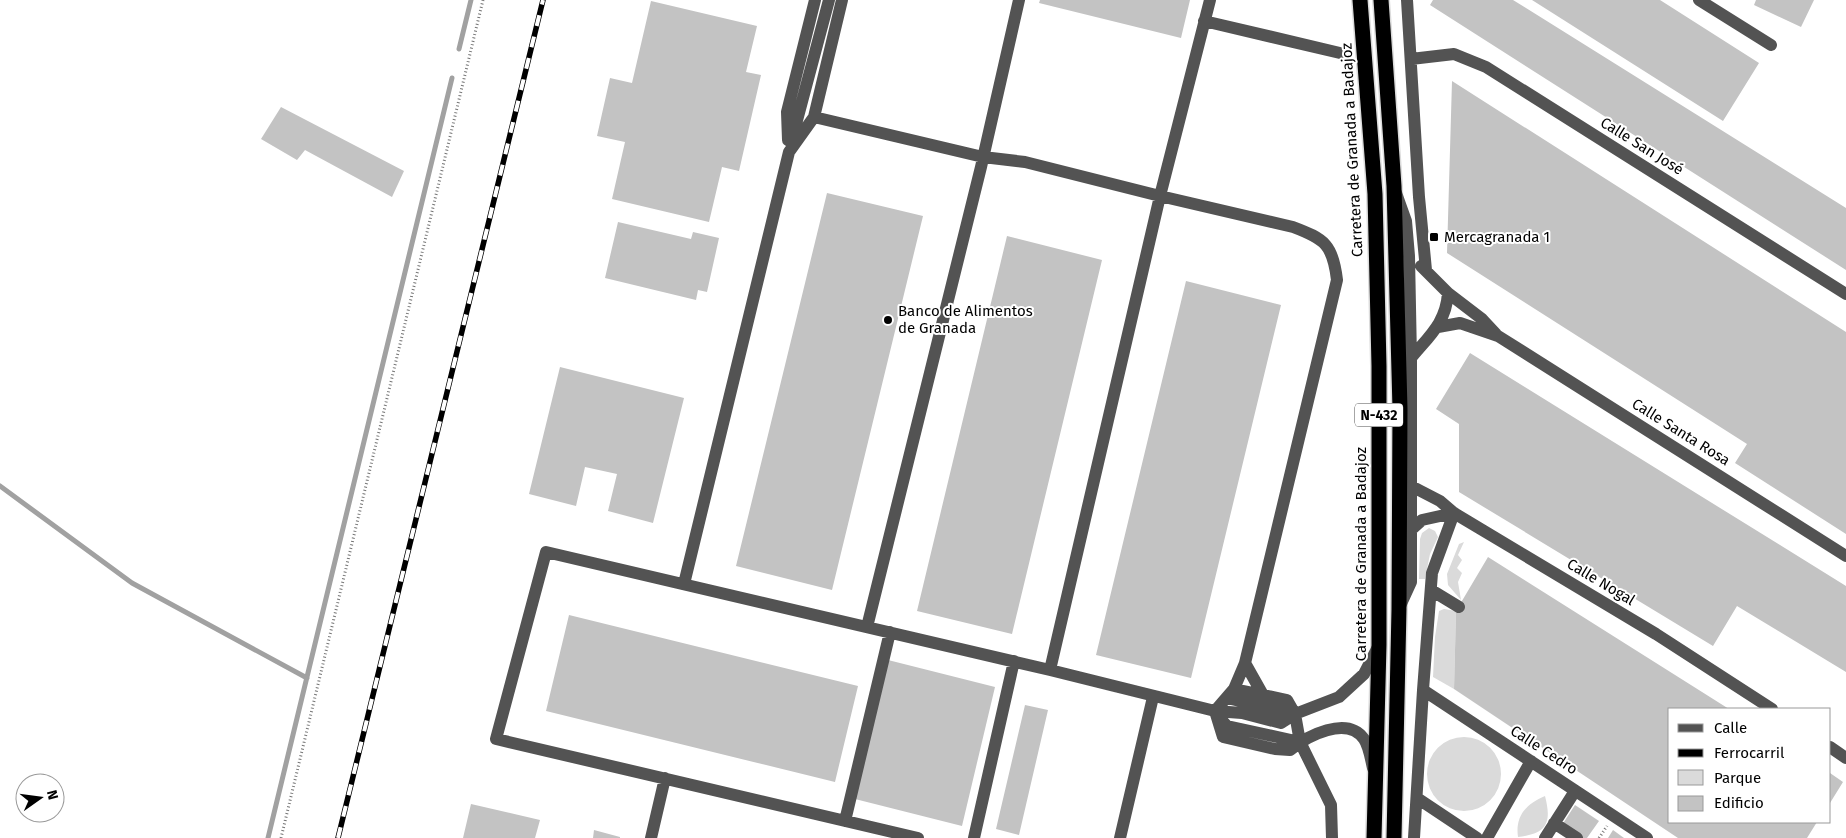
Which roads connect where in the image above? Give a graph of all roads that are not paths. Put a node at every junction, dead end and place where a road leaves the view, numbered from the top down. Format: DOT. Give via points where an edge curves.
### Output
graph roads {
  1 [pos="815,0"];
  2 [pos="829,0"];
  3 [pos="842,0"];
  4 [pos="1020,0"];
  5 [pos="1210,0"];
  6 [pos="1360,0"];
  7 [pos="1381,0"];
  8 [pos="1407,0"];
  9 [pos="1699,0"];
  10 [pos="1204,21"];
  11 [pos="1772,45"];
  12 [pos="1340,53"];
  13 [pos="1411,59"];
  14 [pos="814,117"];
  15 [pos="789,152"];
  16 [pos="983,157"];
  17 [pos="1394,186"];
  18 [pos="1160,196"];
  19 [pos="1408,256"];
  20 [pos="1426,270"];
  21 [pos="1448,293"];
  22 [pos="1846,294"];
  23 [pos="1438,327"];
  24 [pos="1498,336"];
  25 [pos="1411,358"];
  26 [pos="1412,486"];
  27 [pos="1454,513"];
  28 [pos="1412,529"];
  29 [pos="1846,556"];
  30 [pos="684,584"];
  31 [pos="1431,590"];
  32 [pos="1458,607"];
  33 [pos="1399,609"];
  34 [pos="867,627"];
  35 [pos="890,632"];
  36 [pos="1379,645"];
  37 [pos="1014,661"];
  38 [pos="1245,663"];
  39 [pos="1050,670"];
  40 [pos="1423,690"];
  41 [pos="1230,693"];
  42 [pos="1263,695"];
  43 [pos="1153,697"];
  44 [pos="1770,708"];
  45 [pos="1215,711"];
  46 [pos="1295,714"];
  47 [pos="1300,742"];
  48 [pos="1831,748"];
  49 [pos="1846,758"];
  50 [pos="1531,761"];
  51 [pos="1376,775"];
  52 [pos="665,778"];
  53 [pos="1575,790"];
  54 [pos="1417,798"];
  55 [pos="844,821"];
  56 [pos="1550,833"];
  57 [pos="651,838"];
  58 [pos="918,838"];
  59 [pos="974,838"];
  60 [pos="1120,838"];
  61 [pos="1332,838"];
  62 [pos="1374,838"];
  63 [pos="1394,838"];
  64 [pos="1414,838"];
  65 [pos="1477,838"];
  66 [pos="1487,838"];
  67 [pos="1577,838"];
  68 [pos="1647,838"];
  1 -- 15 [label="street" via="788,112"];
  2 -- 15 [label="street"];
  3 -- 14 [label="street"];
  4 -- 16 [label="street"];
  5 -- 10 [label="street"];
  6 -- 36 [label="highway, Carretera de Granada a Badajoz / N-432" via="1375,194 1380,366"];
  7 -- 17 [label="highway, N-432"];
  8 -- 13 [label="street"];
  9 -- 11 [label="street"];
  10 -- 12 [label="street"];
  10 -- 18 [label="street"];
  13 -- 20 [label="street" via="1418,197"];
  13 -- 22 [label="street, Calle San José" via="1454,54 1486,67"];
  14 -- 15 [label="street"];
  14 -- 16 [label="street"];
  15 -- 30 [label="street"];
  16 -- 18 [label="street" via="1026,162"];
  16 -- 34 [label="street"];
  17 -- 19 [label="street" via="1406,221"];
  17 -- 33 [label="highway, N-432" via="1400,409"];
  18 -- 38 [label="street" via="1293,227 1312,234 1325,244 1334,259 1337,280"];
  18 -- 39 [label="street"];
  19 -- 20 [label="street, Calle Santa Rosa"];
  19 -- 25 [label="street"];
  20 -- 21 [label="street, Calle Santa Rosa"];
  21 -- 23 [label="street" via="1447,308"];
  21 -- 24 [label="street, Calle Santa Rosa"];
  23 -- 24 [label="street, Calle Santa Rosa" via="1460,324"];
  23 -- 25 [label="street"];
  24 -- 29 [label="street, Calle Santa Rosa"];
  25 -- 26 [label="street"];
  26 -- 27 [label="street, Calle Nogal" via="1440,501"];
  26 -- 28 [label="street"];
  27 -- 28 [label="street" via="1422,520"];
  27 -- 31 [label="street" via="1432,573"];
  27 -- 44 [label="street, Calle Nogal" via="1656,634"];
  28 -- 33 [label="street" via="1411,582"];
  30 -- 34 [label="street"];
  30 -- 52 [label="street" via="546,552 496,739"];
  31 -- 32 [label="street"];
  31 -- 40 [label="street"];
  33 -- 63 [label="highway, N-432"];
  34 -- 35 [label="street"];
  35 -- 37 [label="street"];
  35 -- 55 [label="street"];
  36 -- 46 [label="street" via="1364,674 1339,697"];
  36 -- 51 [label="highway, Carretera de Granada a Badajoz / N-432"];
  37 -- 39 [label="street"];
  37 -- 59 [label="street"];
  38 -- 41 [label="street"];
  38 -- 42 [label="street"];
  39 -- 43 [label="street"];
  40 -- 50 [label="street, Calle Cedro"];
  40 -- 54 [label="street"];
  41 -- 42 [label="street"];
  41 -- 45 [label="street"];
  41 -- 46 [label="street"];
  42 -- 46 [label="street" via="1287,700"];
  43 -- 45 [label="street"];
  43 -- 60 [label="street"];
  45 -- 46 [label="street" via="1242,713 1281,723"];
  45 -- 47 [label="street" via="1227,726"];
  46 -- 47 [label="street"];
  47 -- 51 [label="street" via="1334,727 1353,729 1364,739"];
  47 -- 61 [label="street" via="1331,806"];
  48 -- 49 [label="street"];
  50 -- 53 [label="street, Calle Cedro"];
  50 -- 66 [label="street"];
  51 -- 62 [label="highway, Carretera de Granada a Badajoz / N-432"];
  52 -- 55 [label="street"];
  52 -- 57 [label="street"];
  53 -- 56 [label="street"];
  53 -- 68 [label="street, Calle Cedro"];
  54 -- 64 [label="street"];
  54 -- 65 [label="street"];
  55 -- 58 [label="street"];
  56 -- 67 [label="street"];
}
